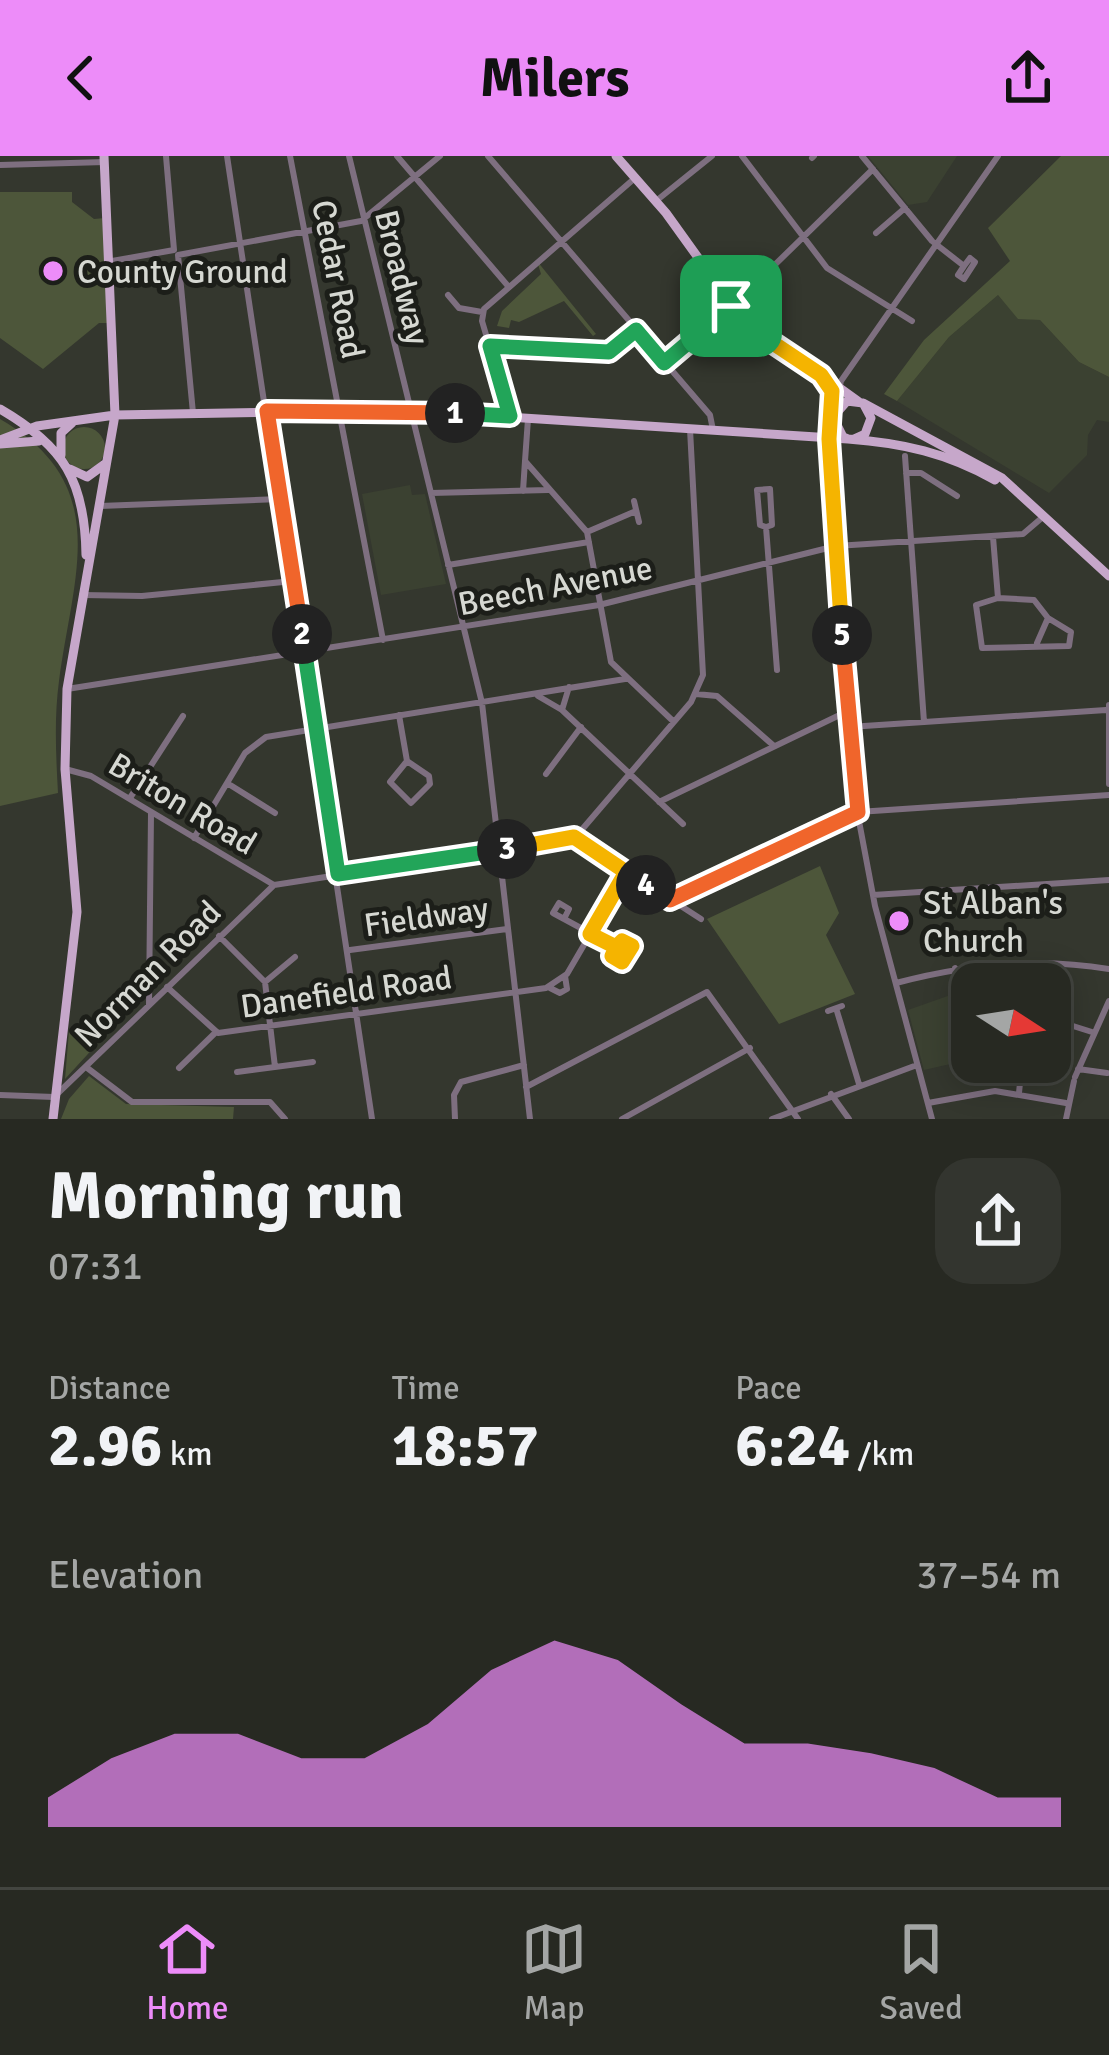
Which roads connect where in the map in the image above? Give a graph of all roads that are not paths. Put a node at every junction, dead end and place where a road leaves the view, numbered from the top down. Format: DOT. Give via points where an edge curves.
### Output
graph roads {
  1 [pos="166,156"];
  2 [pos="227,156"];
  3 [pos="290,156"];
  4 [pos="349,156"];
  5 [pos="398,156"];
  6 [pos="440,156"];
  7 [pos="488,156"];
  8 [pos="616,156"];
  9 [pos="712,156"];
  10 [pos="742,156"];
  11 [pos="862,156"];
  12 [pos="998,156"];
  13 [pos="104,159"];
  14 [pos="0,165"];
  15 [pos="873,169"];
  16 [pos="415,177"];
  17 [pos="635,178"];
  18 [pos="656,201"];
  19 [pos="905,208"];
  20 [pos="364,220"];
  21 [pos="305,232"];
  22 [pos="875,232"];
  23 [pos="802,236"];
  24 [pos="561,241"];
  25 [pos="241,245"];
  26 [pos="938,247"];
  27 [pos="176,252"];
  28 [pos="112,261"];
  29 [pos="964,266"];
  30 [pos="508,286"];
  31 [pos="448,295"];
  32 [pos="731,306"];
  33 [pos="895,310"];
  34 [pos="482,312"];
  35 [pos="912,321"];
  36 [pos="636,330"];
  37 [pos="490,346"];
  38 [pos="664,363"];
  39 [pos="851,372"];
  40 [pos="821,375"];
  41 [pos="839,386"];
  42 [pos="114,398"];
  43 [pos="858,400"];
  44 [pos="0,409"];
  45 [pos="341,410"];
  46 [pos="412,410"];
  47 [pos="267,411"];
  48 [pos="193,413"];
  49 [pos="134,414"];
  50 [pos="833,414"];
  51 [pos="109,416"];
  52 [pos="510,416"];
  53 [pos="14,417"];
  54 [pos="528,419"];
  55 [pos="88,420"];
  56 [pos="895,420"];
  57 [pos="72,423"];
  58 [pos="42,425"];
  59 [pos="26,429"];
  60 [pos="690,429"];
  61 [pos="113,430"];
  62 [pos="713,430"];
  63 [pos="788,436"];
  64 [pos="0,439"];
  65 [pos="829,439"];
  66 [pos="851,439"];
  67 [pos="45,441"];
  68 [pos="110,445"];
  69 [pos="905,450"];
  70 [pos="61,454"];
  71 [pos="108,460"];
  72 [pos="525,461"];
  73 [pos="70,469"];
  74 [pos="906,473"];
  75 [pos="1013,488"];
  76 [pos="523,490"];
  77 [pos="550,490"];
  78 [pos="431,493"];
  79 [pos="957,496"];
  80 [pos="280,499"];
  81 [pos="100,506"];
  82 [pos="1044,516"];
  83 [pos="639,522"];
  84 [pos="766,527"];
  85 [pos="587,532"];
  86 [pos="993,537"];
  87 [pos="589,542"];
  88 [pos="911,544"];
  89 [pos="836,546"];
  90 [pos="769,563"];
  91 [pos="448,566"];
  92 [pos="86,572"];
  93 [pos="1108,574"];
  94 [pos="293,581"];
  95 [pos="698,581"];
  96 [pos="81,595"];
  97 [pos="998,598"];
  98 [pos="599,605"];
  99 [pos="1048,618"];
  100 [pos="461,627"];
  101 [pos="383,640"];
  102 [pos="1037,643"];
  103 [pos="305,652"];
  104 [pos="777,670"];
  105 [pos="625,679"];
  106 [pos="569,687"];
  107 [pos="67,689"];
  108 [pos="696,694"];
  109 [pos="535,695"];
  110 [pos="482,703"];
  111 [pos="1108,707"];
  112 [pos="562,710"];
  113 [pos="848,711"];
  114 [pos="399,715"];
  115 [pos="183,716"];
  116 [pos="674,722"];
  117 [pos="923,722"];
  118 [pos="580,727"];
  119 [pos="849,727"];
  120 [pos="316,728"];
  121 [pos="773,746"];
  122 [pos="407,761"];
  123 [pos="65,769"];
  124 [pos="546,774"];
  125 [pos="629,774"];
  126 [pos="227,783"];
  127 [pos="1109,784"];
  128 [pos="1109,795"];
  129 [pos="129,800"];
  130 [pos="659,802"];
  131 [pos="858,812"];
  132 [pos="152,813"];
  133 [pos="275,813"];
  134 [pos="683,824"];
  135 [pos="574,837"];
  136 [pos="194,838"];
  137 [pos="500,850"];
  138 [pos="626,872"];
  139 [pos="338,874"];
  140 [pos="1109,880"];
  141 [pos="274,886"];
  142 [pos="873,896"];
  143 [pos="670,900"];
  144 [pos="564,919"];
  145 [pos="700,919"];
  146 [pos="508,929"];
  147 [pos="590,934"];
  148 [pos="219,936"];
  149 [pos="616,947"];
  150 [pos="350,950"];
  151 [pos="295,957"];
  152 [pos="1071,966"];
  153 [pos="951,969"];
  154 [pos="1109,969"];
  155 [pos="265,982"];
  156 [pos="896,983"];
  157 [pos="167,987"];
  158 [pos="515,992"];
  159 [pos="1109,1001"];
  160 [pos="149,1004"];
  161 [pos="835,1009"];
  162 [pos="359,1015"];
  163 [pos="270,1027"];
  164 [pos="1071,1027"];
  165 [pos="215,1033"];
  166 [pos="1092,1033"];
  167 [pos="750,1048"];
  168 [pos="313,1062"];
  169 [pos="524,1065"];
  170 [pos="917,1065"];
  171 [pos="86,1067"];
  172 [pos="275,1067"];
  173 [pos="179,1068"];
  174 [pos="237,1072"];
  175 [pos="1107,1073"];
  176 [pos="1076,1076"];
  177 [pos="1020,1083"];
  178 [pos="859,1084"];
  179 [pos="526,1087"];
  180 [pos="1019,1093"];
  181 [pos="831,1094"];
  182 [pos="0,1095"];
  183 [pos="55,1097"];
  184 [pos="1066,1102"];
  185 [pos="928,1103"];
  186 [pos="791,1108"];
  187 [pos="53,1119"];
  188 [pos="285,1119"];
  189 [pos="372,1119"];
  190 [pos="455,1119"];
  191 [pos="530,1119"];
  192 [pos="622,1119"];
  193 [pos="772,1119"];
  194 [pos="798,1119"];
  195 [pos="849,1119"];
  196 [pos="932,1119"];
  197 [pos="1066,1119"];
  1 -- 27 [label="street"];
  2 -- 25 [label="street"];
  3 -- 21 [label="street, Cedar Road"];
  4 -- 20 [label="street, Broadway"];
  5 -- 16 [label="street"];
  6 -- 16 [label="street"];
  7 -- 24 [label="street"];
  8 -- 17 [label="main road"];
  9 -- 18 [label="street"];
  10 -- 23 [label="street"];
  11 -- 15 [label="street"];
  12 -- 26 [label="street"];
  13 -- 14 [label="street"];
  13 -- 28 [label="main road"];
  15 -- 19 [label="street"];
  15 -- 23 [label="street"];
  16 -- 20 [label="street"];
  16 -- 30 [label="street"];
  17 -- 18 [label="main road"];
  17 -- 24 [label="street"];
  18 -- 32 [label="main road"];
  19 -- 22 [label="street"];
  19 -- 26 [label="street"];
  20 -- 21 [label="street"];
  20 -- 46 [label="street, Broadway"];
  21 -- 25 [label="street"];
  21 -- 45 [label="street, Cedar Road"];
  23 -- 32 [label="street"];
  23 -- 33 [label="street" via="827,268"];
  24 -- 30 [label="street"];
  24 -- 36 [label="street"];
  25 -- 27 [label="street"];
  25 -- 47 [label="street"];
  26 -- 29 [label="street"];
  26 -- 33 [label="street"];
  27 -- 28 [label="street"];
  27 -- 48 [label="street"];
  28 -- 42 [label="main road"];
  30 -- 34 [label="street"];
  31 -- 34 [label="street" via="459,308"];
  32 -- 38 [label="street"];
  32 -- 40 [label="main road"];
  33 -- 35 [label="street"];
  33 -- 39 [label="street"];
  34 -- 37 [label="street"];
  36 -- 37 [label="street" via="609,352"];
  36 -- 38 [label="street"];
  37 -- 52 [label="street"];
  38 -- 62 [label="street" via="710,415"];
  39 -- 41 [label="street"];
  39 -- 43 [label="street"];
  40 -- 41 [label="main road"];
  40 -- 50 [label="main road"];
  41 -- 43 [label="main road"];
  41 -- 50 [label="street"];
  42 -- 49 [label="main road"];
  42 -- 51 [label="main road"];
  43 -- 50 [label="main road"];
  43 -- 56 [label="main road"];
  43 -- 66 [label="main road" via="871,424"];
  44 -- 53 [label="main road"];
  44 -- 64 [label="main road"];
  45 -- 46 [label="main road"];
  45 -- 47 [label="main road"];
  45 -- 101 [label="street, Cedar Road"];
  46 -- 52 [label="main road"];
  46 -- 78 [label="street, Broadway"];
  47 -- 48 [label="main road"];
  47 -- 80 [label="street"];
  48 -- 49 [label="main road"];
  49 -- 51 [label="main road"];
  49 -- 61 [label="main road"];
  50 -- 63 [label="main road" via="821,432"];
  50 -- 65 [label="street"];
  50 -- 66 [label="main road" via="835,429"];
  51 -- 55 [label="main road"];
  51 -- 61 [label="main road"];
  52 -- 54 [label="main road"];
  53 -- 58 [label="main road"];
  53 -- 59 [label="main road"];
  54 -- 60 [label="main road"];
  54 -- 72 [label="street"];
  55 -- 57 [label="main road"];
  55 -- 68 [label="main road" via="105,430"];
  56 -- 69 [label="main road"];
  56 -- 75 [label="main road"];
  57 -- 58 [label="main road"];
  57 -- 70 [label="main road" via="61,433"];
  58 -- 59 [label="main road"];
  59 -- 64 [label="main road"];
  59 -- 67 [label="main road"];
  60 -- 62 [label="main road"];
  60 -- 95 [label="street"];
  61 -- 68 [label="main road"];
  62 -- 63 [label="main road"];
  63 -- 65 [label="main road"];
  64 -- 67 [label="main road"];
  65 -- 66 [label="main road"];
  65 -- 89 [label="street"];
  66 -- 69 [label="main road"];
  67 -- 70 [label="main road"];
  68 -- 71 [label="main road"];
  69 -- 74 [label="street"];
  69 -- 75 [label="main road" via="962,461"];
  70 -- 73 [label="main road"];
  71 -- 73 [label="main road" via="87,477"];
  71 -- 81 [label="main road"];
  72 -- 76 [label="street"];
  72 -- 77 [label="street"];
  73 -- 92 [label="main road" via="82,503"];
  74 -- 79 [label="street" via="921,473"];
  74 -- 88 [label="street"];
  75 -- 82 [label="main road"];
  76 -- 77 [label="street"];
  76 -- 78 [label="street"];
  77 -- 85 [label="street"];
  78 -- 91 [label="street, Broadway"];
  80 -- 81 [label="street"];
  80 -- 94 [label="street"];
  81 -- 92 [label="main road"];
  82 -- 86 [label="street, Beech Avenue" via="1028,532"];
  82 -- 93 [label="main road"];
  83 -- 85 [label="street" via="635,506"];
  84 -- 84 [label="street" via="758,490 770,489 772,525"];
  84 -- 90 [label="street"];
  85 -- 87 [label="street"];
  86 -- 88 [label="street, Beech Avenue"];
  86 -- 97 [label="street"];
  87 -- 91 [label="street"];
  87 -- 98 [label="street"];
  88 -- 89 [label="street, Beech Avenue"];
  88 -- 117 [label="street"];
  89 -- 90 [label="street, Beech Avenue"];
  89 -- 113 [label="street"];
  90 -- 95 [label="street, Beech Avenue"];
  90 -- 104 [label="street"];
  91 -- 100 [label="street, Broadway"];
  92 -- 96 [label="main road"];
  94 -- 96 [label="street"];
  94 -- 103 [label="street"];
  95 -- 98 [label="street, Beech Avenue"];
  95 -- 108 [label="street" via="704,664"];
  96 -- 107 [label="main road"];
  97 -- 99 [label="street" via="1030,598"];
  97 -- 102 [label="street" via="976,605 982,648"];
  98 -- 100 [label="street, Beech Avenue"];
  98 -- 105 [label="street" via="609,658"];
  99 -- 102 [label="street"];
  99 -- 102 [label="street" via="1071,632 1071,642"];
  100 -- 101 [label="street, Beech Avenue"];
  100 -- 110 [label="street, Broadway"];
  101 -- 103 [label="street, Beech Avenue"];
  103 -- 107 [label="street, Beech Avenue"];
  103 -- 120 [label="street"];
  105 -- 106 [label="street"];
  105 -- 116 [label="street"];
  106 -- 109 [label="street"];
  106 -- 112 [label="street"];
  107 -- 123 [label="main road"];
  108 -- 116 [label="street"];
  108 -- 121 [label="street" via="717,695"];
  109 -- 110 [label="street"];
  109 -- 112 [label="street"];
  110 -- 114 [label="street"];
  110 -- 137 [label="street, Broadway"];
  111 -- 117 [label="street"];
  111 -- 127 [label="street"];
  112 -- 118 [label="street"];
  113 -- 119 [label="street"];
  113 -- 121 [label="street"];
  114 -- 120 [label="street"];
  114 -- 122 [label="street"];
  115 -- 129 [label="street"];
  116 -- 125 [label="street"];
  117 -- 119 [label="street"];
  118 -- 124 [label="street"];
  118 -- 125 [label="street"];
  119 -- 131 [label="street"];
  120 -- 126 [label="street" via="262,739"];
  120 -- 139 [label="street"];
  121 -- 130 [label="street"];
  122 -- 122 [label="street" via="430,784 411,803 391,782"];
  123 -- 129 [label="street, Briton Road"];
  123 -- 183 [label="main road" via="77,912"];
  125 -- 130 [label="street"];
  125 -- 135 [label="street"];
  126 -- 133 [label="street"];
  126 -- 136 [label="street"];
  128 -- 131 [label="street"];
  129 -- 132 [label="street, Briton Road"];
  130 -- 134 [label="street"];
  131 -- 142 [label="street"];
  131 -- 143 [label="street"];
  132 -- 136 [label="street, Briton Road"];
  132 -- 160 [label="street"];
  135 -- 137 [label="street"];
  135 -- 138 [label="street"];
  136 -- 141 [label="street, Briton Road"];
  137 -- 139 [label="street"];
  137 -- 146 [label="street, Broadway"];
  138 -- 143 [label="street"];
  138 -- 147 [label="street, Danefield Road"];
  139 -- 141 [label="street"];
  139 -- 150 [label="street"];
  140 -- 142 [label="street"];
  141 -- 148 [label="street, Norman Road"];
  142 -- 156 [label="street"];
  143 -- 145 [label="street"];
  144 -- 147 [label="street"];
  146 -- 150 [label="street, Fieldway"];
  146 -- 158 [label="street, Broadway"];
  147 -- 149 [label="street"];
  147 -- 158 [label="street, Danefield Road" via="565,976 567,989"];
  148 -- 155 [label="street"];
  148 -- 157 [label="street, Norman Road"];
  150 -- 162 [label="street"];
  151 -- 155 [label="street"];
  152 -- 154 [label="street"];
  153 -- 156 [label="street"];
  155 -- 163 [label="street"];
  156 -- 170 [label="street"];
  157 -- 160 [label="street, Norman Road"];
  157 -- 165 [label="street, Danefield Road"];
  158 -- 162 [label="street, Danefield Road"];
  158 -- 169 [label="street, Broadway"];
  159 -- 166 [label="street"];
  160 -- 171 [label="street, Norman Road"];
  161 -- 178 [label="street"];
  162 -- 163 [label="street, Danefield Road"];
  162 -- 189 [label="street"];
  163 -- 165 [label="street, Danefield Road"];
  163 -- 172 [label="street"];
  164 -- 166 [label="street"];
  165 -- 173 [label="street"];
  166 -- 176 [label="street"];
  167 -- 179 [label="street" via="704,992"];
  167 -- 186 [label="street"];
  167 -- 192 [label="street"];
  168 -- 172 [label="street"];
  169 -- 179 [label="street, Broadway"];
  169 -- 190 [label="street" via="461,1082"];
  170 -- 178 [label="street"];
  170 -- 185 [label="street"];
  171 -- 183 [label="street, Norman Road"];
  171 -- 188 [label="street" via="132,1102 265,1101"];
  172 -- 174 [label="street"];
  175 -- 176 [label="street"];
  176 -- 184 [label="street"];
  177 -- 180 [label="street"];
  178 -- 181 [label="street"];
  179 -- 191 [label="street, Broadway"];
  180 -- 184 [label="street"];
  180 -- 185 [label="street" via="972,1092"];
  181 -- 186 [label="street"];
  181 -- 195 [label="street"];
  182 -- 183 [label="street"];
  183 -- 187 [label="main road"];
  184 -- 197 [label="street"];
  185 -- 196 [label="street"];
  186 -- 193 [label="street"];
  186 -- 194 [label="street"];
}
